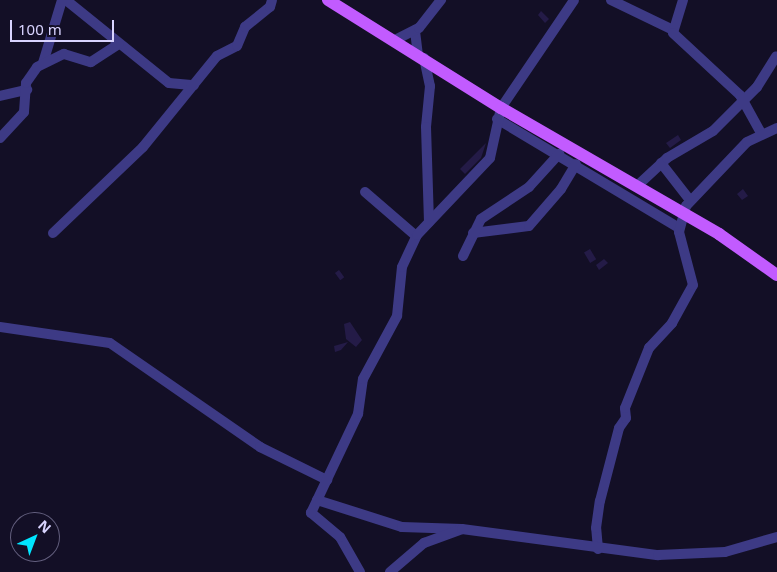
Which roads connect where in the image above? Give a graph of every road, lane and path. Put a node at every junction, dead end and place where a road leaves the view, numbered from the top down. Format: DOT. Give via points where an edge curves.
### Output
graph roads {
  1 [pos="62,0"];
  2 [pos="66,0"];
  3 [pos="272,0"];
  4 [pos="329,0"];
  5 [pos="440,0"];
  6 [pos="574,0"];
  7 [pos="611,0"];
  8 [pos="683,0"];
  9 [pos="673,30"];
  10 [pos="415,31"];
  11 [pos="395,40"];
  12 [pos="119,44"];
  13 [pos="421,56"];
  14 [pos="776,56"];
  15 [pos="43,63"];
  16 [pos="194,86"];
  17 [pos="27,90"];
  18 [pos="0,96"];
  19 [pos="743,99"];
  20 [pos="499,113"];
  21 [pos="777,128"];
  22 [pos="761,133"];
  23 [pos="0,138"];
  24 [pos="558,154"];
  25 [pos="661,163"];
  26 [pos="576,164"];
  27 [pos="637,186"];
  28 [pos="365,192"];
  29 [pos="690,199"];
  30 [pos="684,213"];
  31 [pos="429,222"];
  32 [pos="679,228"];
  33 [pos="52,233"];
  34 [pos="473,233"];
  35 [pos="416,236"];
  36 [pos="463,256"];
  37 [pos="777,275"];
  38 [pos="0,327"];
  39 [pos="327,480"];
  40 [pos="315,505"];
  41 [pos="462,530"];
  42 [pos="777,537"];
  43 [pos="598,549"];
  44 [pos="360,572"];
  45 [pos="390,572"];
  1 -- 15 [label="street"];
  2 -- 12 [label="street"];
  3 -- 16 [label="street" via="270,7 245,28 237,46 217,56"];
  4 -- 11 [label="main road"];
  5 -- 10 [label="street"];
  6 -- 20 [label="street"];
  7 -- 9 [label="street"];
  8 -- 9 [label="street"];
  9 -- 19 [label="street"];
  10 -- 11 [label="street"];
  10 -- 13 [label="street"];
  11 -- 13 [label="main road"];
  12 -- 15 [label="street" via="91,62 64,54"];
  12 -- 16 [label="street" via="169,83"];
  13 -- 20 [label="main road"];
  13 -- 31 [label="street" via="430,86 426,127"];
  14 -- 19 [label="street" via="757,88"];
  15 -- 17 [label="street" via="29,77"];
  16 -- 33 [label="street" via="126,165"];
  17 -- 18 [label="street"];
  17 -- 23 [label="street" via="24,112"];
  19 -- 22 [label="street"];
  19 -- 25 [label="street" via="713,131"];
  20 -- 24 [label="street"];
  20 -- 27 [label="main road"];
  20 -- 31 [label="street" via="490,158"];
  21 -- 22 [label="street"];
  22 -- 29 [label="street"];
  24 -- 26 [label="street"];
  24 -- 34 [label="street" via="529,187 481,219"];
  25 -- 27 [label="street"];
  25 -- 29 [label="street"];
  26 -- 32 [label="street"];
  26 -- 34 [label="street" via="561,189 529,226"];
  27 -- 30 [label="main road"];
  28 -- 35 [label="street"];
  29 -- 30 [label="street"];
  30 -- 32 [label="street"];
  30 -- 37 [label="main road"];
  31 -- 35 [label="street"];
  32 -- 43 [label="street" via="692,286 672,323 649,348 625,408 596,526"];
  34 -- 36 [label="street"];
  35 -- 39 [label="street" via="399,275 397,316 363,379 360,407"];
  38 -- 39 [label="street" via="110,342 260,447"];
  39 -- 40 [label="street"];
  40 -- 41 [label="street" via="386,524"];
  40 -- 44 [label="street" via="340,537"];
  41 -- 43 [label="street"];
  41 -- 45 [label="street" via="424,544"];
  42 -- 43 [label="street" via="704,554"];
}
